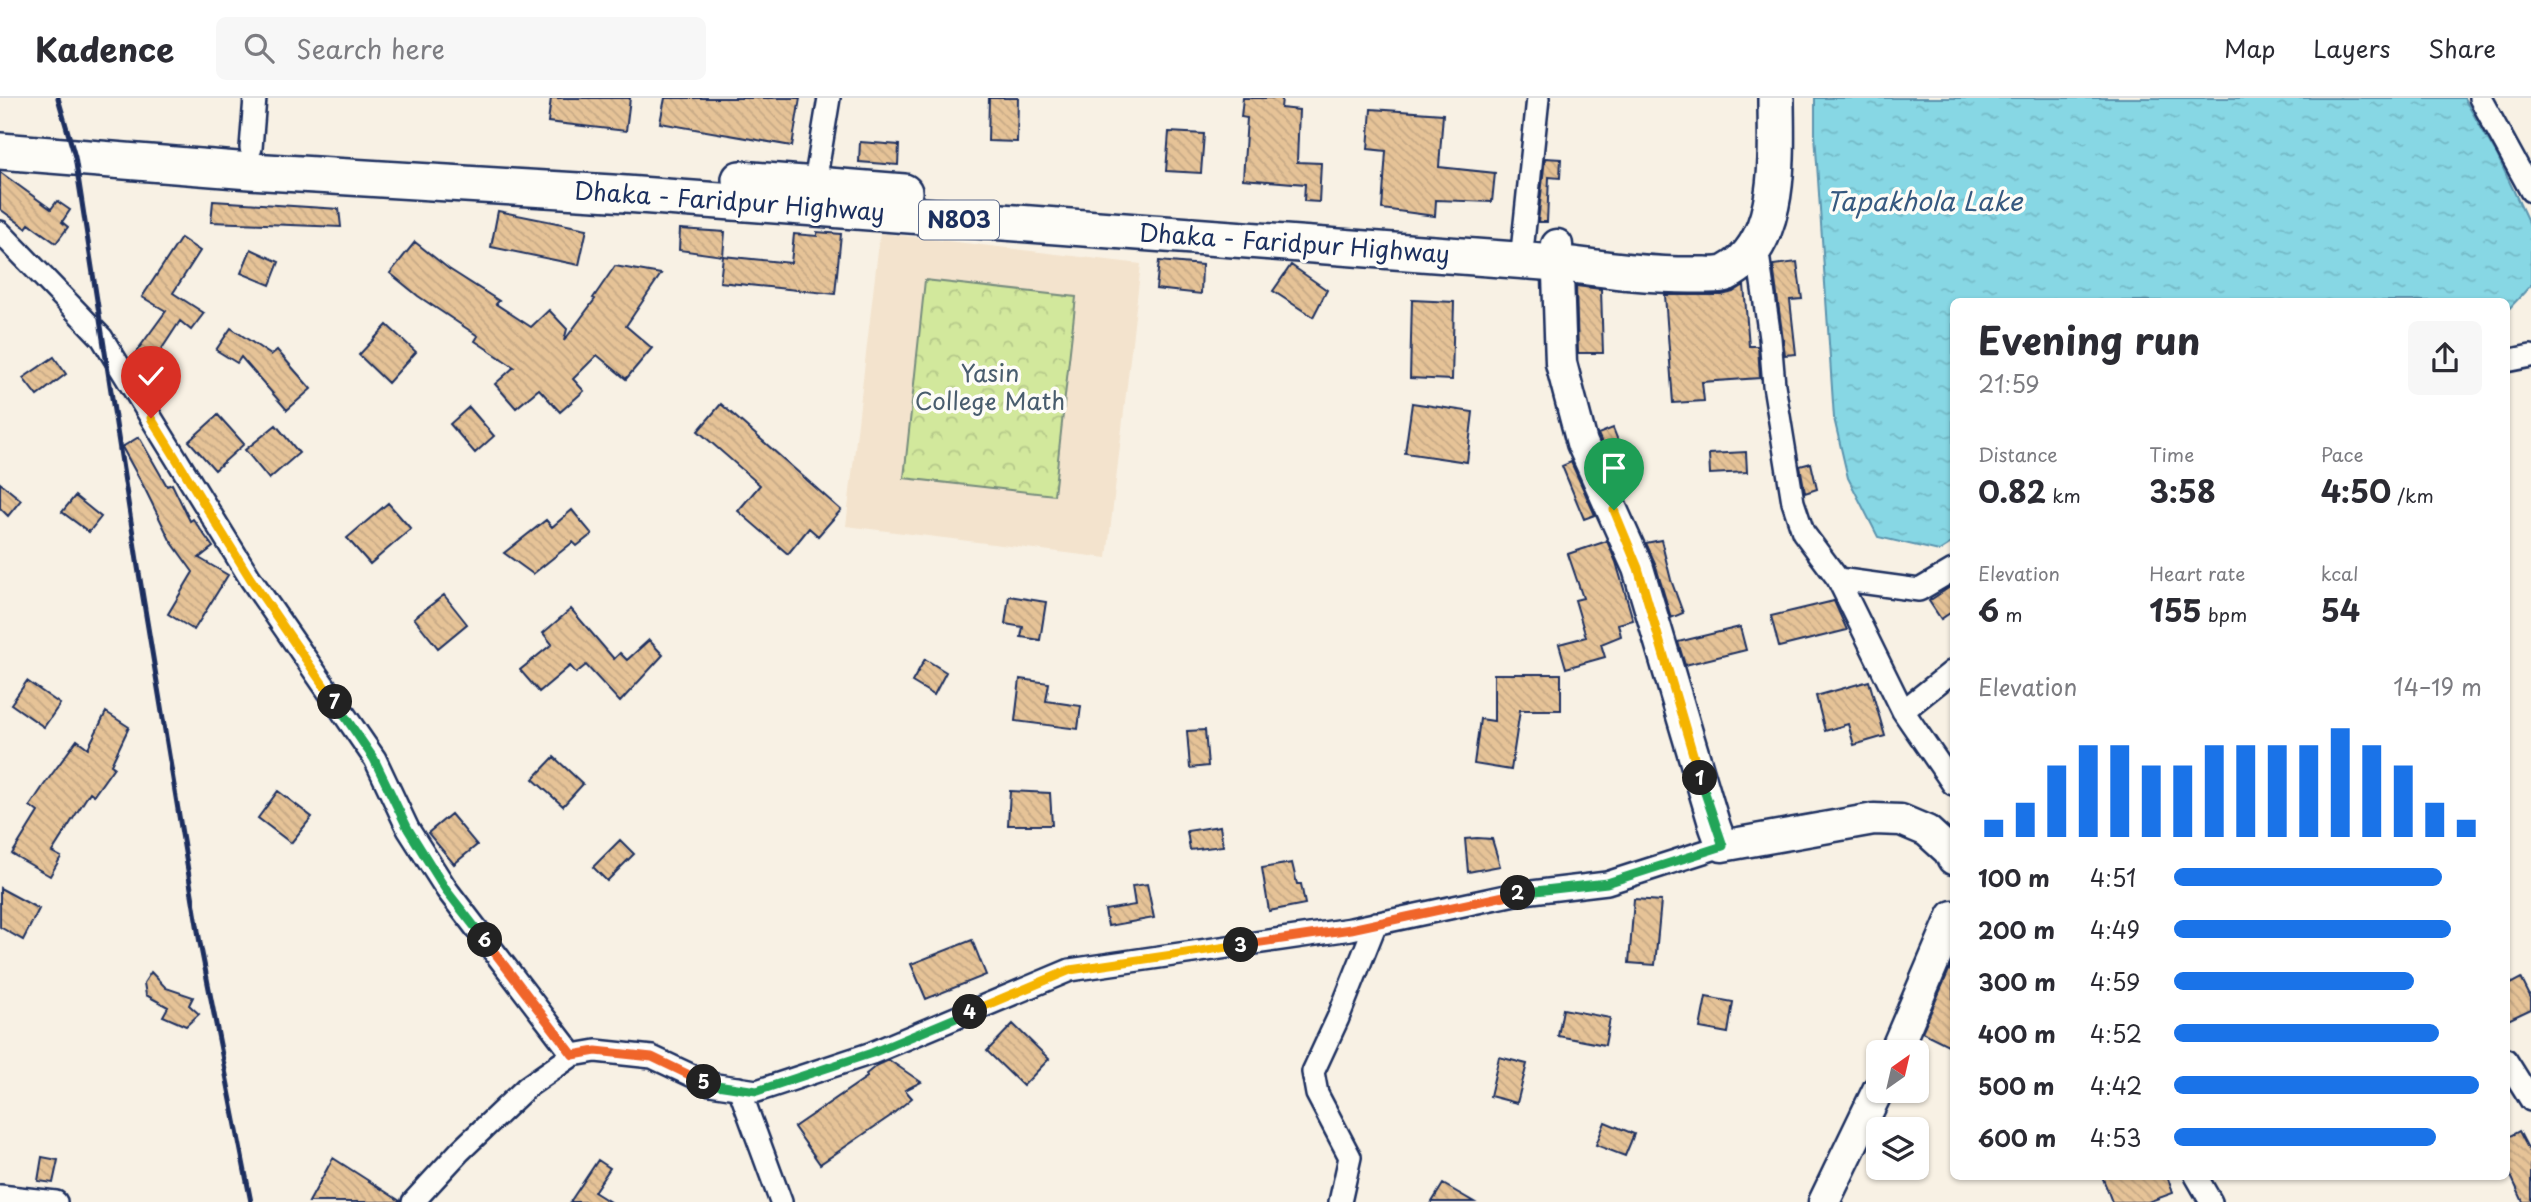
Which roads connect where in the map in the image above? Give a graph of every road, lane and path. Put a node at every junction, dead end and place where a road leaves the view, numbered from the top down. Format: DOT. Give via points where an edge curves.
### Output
graph roads {
  1 [pos="255,98"];
  2 [pos="829,98"];
  3 [pos="1538,98"];
  4 [pos="1760,98"];
  5 [pos="1776,98"];
  6 [pos="2480,98"];
  7 [pos="0,130"];
  8 [pos="251,148"];
  9 [pos="0,151"];
  10 [pos="611,183"];
  11 [pos="2531,191"];
  12 [pos="816,196"];
  13 [pos="0,232"];
  14 [pos="1757,247"];
  15 [pos="1545,250"];
  16 [pos="2531,356"];
  17 [pos="2510,360"];
  18 [pos="1950,572"];
  19 [pos="1838,579"];
  20 [pos="1950,673"];
  21 [pos="1903,711"];
  22 [pos="1950,780"];
  23 [pos="1723,846"];
  24 [pos="1950,853"];
  25 [pos="1376,923"];
  26 [pos="1950,923"];
  27 [pos="1900,1040"];
  28 [pos="573,1055"];
  29 [pos="2510,1066"];
  30 [pos="739,1088"];
  31 [pos="2531,1100"];
  32 [pos="1872,1103"];
  33 [pos="2198,1180"];
  34 [pos="0,1196"];
  35 [pos="56,1202"];
  36 [pos="413,1202"];
  37 [pos="781,1202"];
  38 [pos="1340,1202"];
  39 [pos="1824,1202"];
  40 [pos="2211,1202"];
  1 -- 8 [label="street"];
  2 -- 12 [label="street"];
  3 -- 15 [label="street"];
  4 -- 15 [label="highway, Dhaka - Faridpur Highway / N803" via="1755,198 1740,236 1719,255 1660,260"];
  5 -- 14 [label="highway" via="1771,200"];
  6 -- 11 [label="street"];
  7 -- 8 [label="highway, Dhaka - Faridpur Highway / N803"];
  8 -- 10 [label="highway, Dhaka - Faridpur Highway / N803"];
  9 -- 10 [label="highway, Dhaka - Faridpur Highway / N803" via="250,170"];
  10 -- 12 [label="highway, Dhaka - Faridpur Highway / N803"];
  12 -- 15 [label="highway, Dhaka - Faridpur Highway / N803" via="1256,233"];
  13 -- 28 [label="street" via="102,338 250,578 374,759 408,829 446,890"];
  14 -- 15 [label="highway, Dhaka - Faridpur Highway / N803" via="1724,274 1660,276"];
  14 -- 19 [label="street" via="1793,502 1802,532"];
  15 -- 23 [label="main road" via="1561,363 1582,443 1638,568"];
  16 -- 17 [label="street"];
  18 -- 19 [label="street" via="1919,590"];
  19 -- 21 [label="street"];
  20 -- 21 [label="street"];
  21 -- 22 [label="street"];
  23 -- 24 [label="main road" via="1874,819 1901,820 1927,831"];
  23 -- 25 [label="street" via="1607,883 1516,894"];
  25 -- 30 [label="street" via="1070,970 872,1053 757,1091"];
  25 -- 38 [label="street" via="1313,1072 1317,1094 1350,1157"];
  26 -- 27 [label="main road"];
  28 -- 30 [label="street" via="596,1051 652,1057 710,1084"];
  28 -- 36 [label="street" via="527,1087"];
  29 -- 31 [label="street"];
  30 -- 37 [label="street"];
  32 -- 39 [label="main road"];
  33 -- 40 [label="street"];
  34 -- 35 [label="street"];
}
